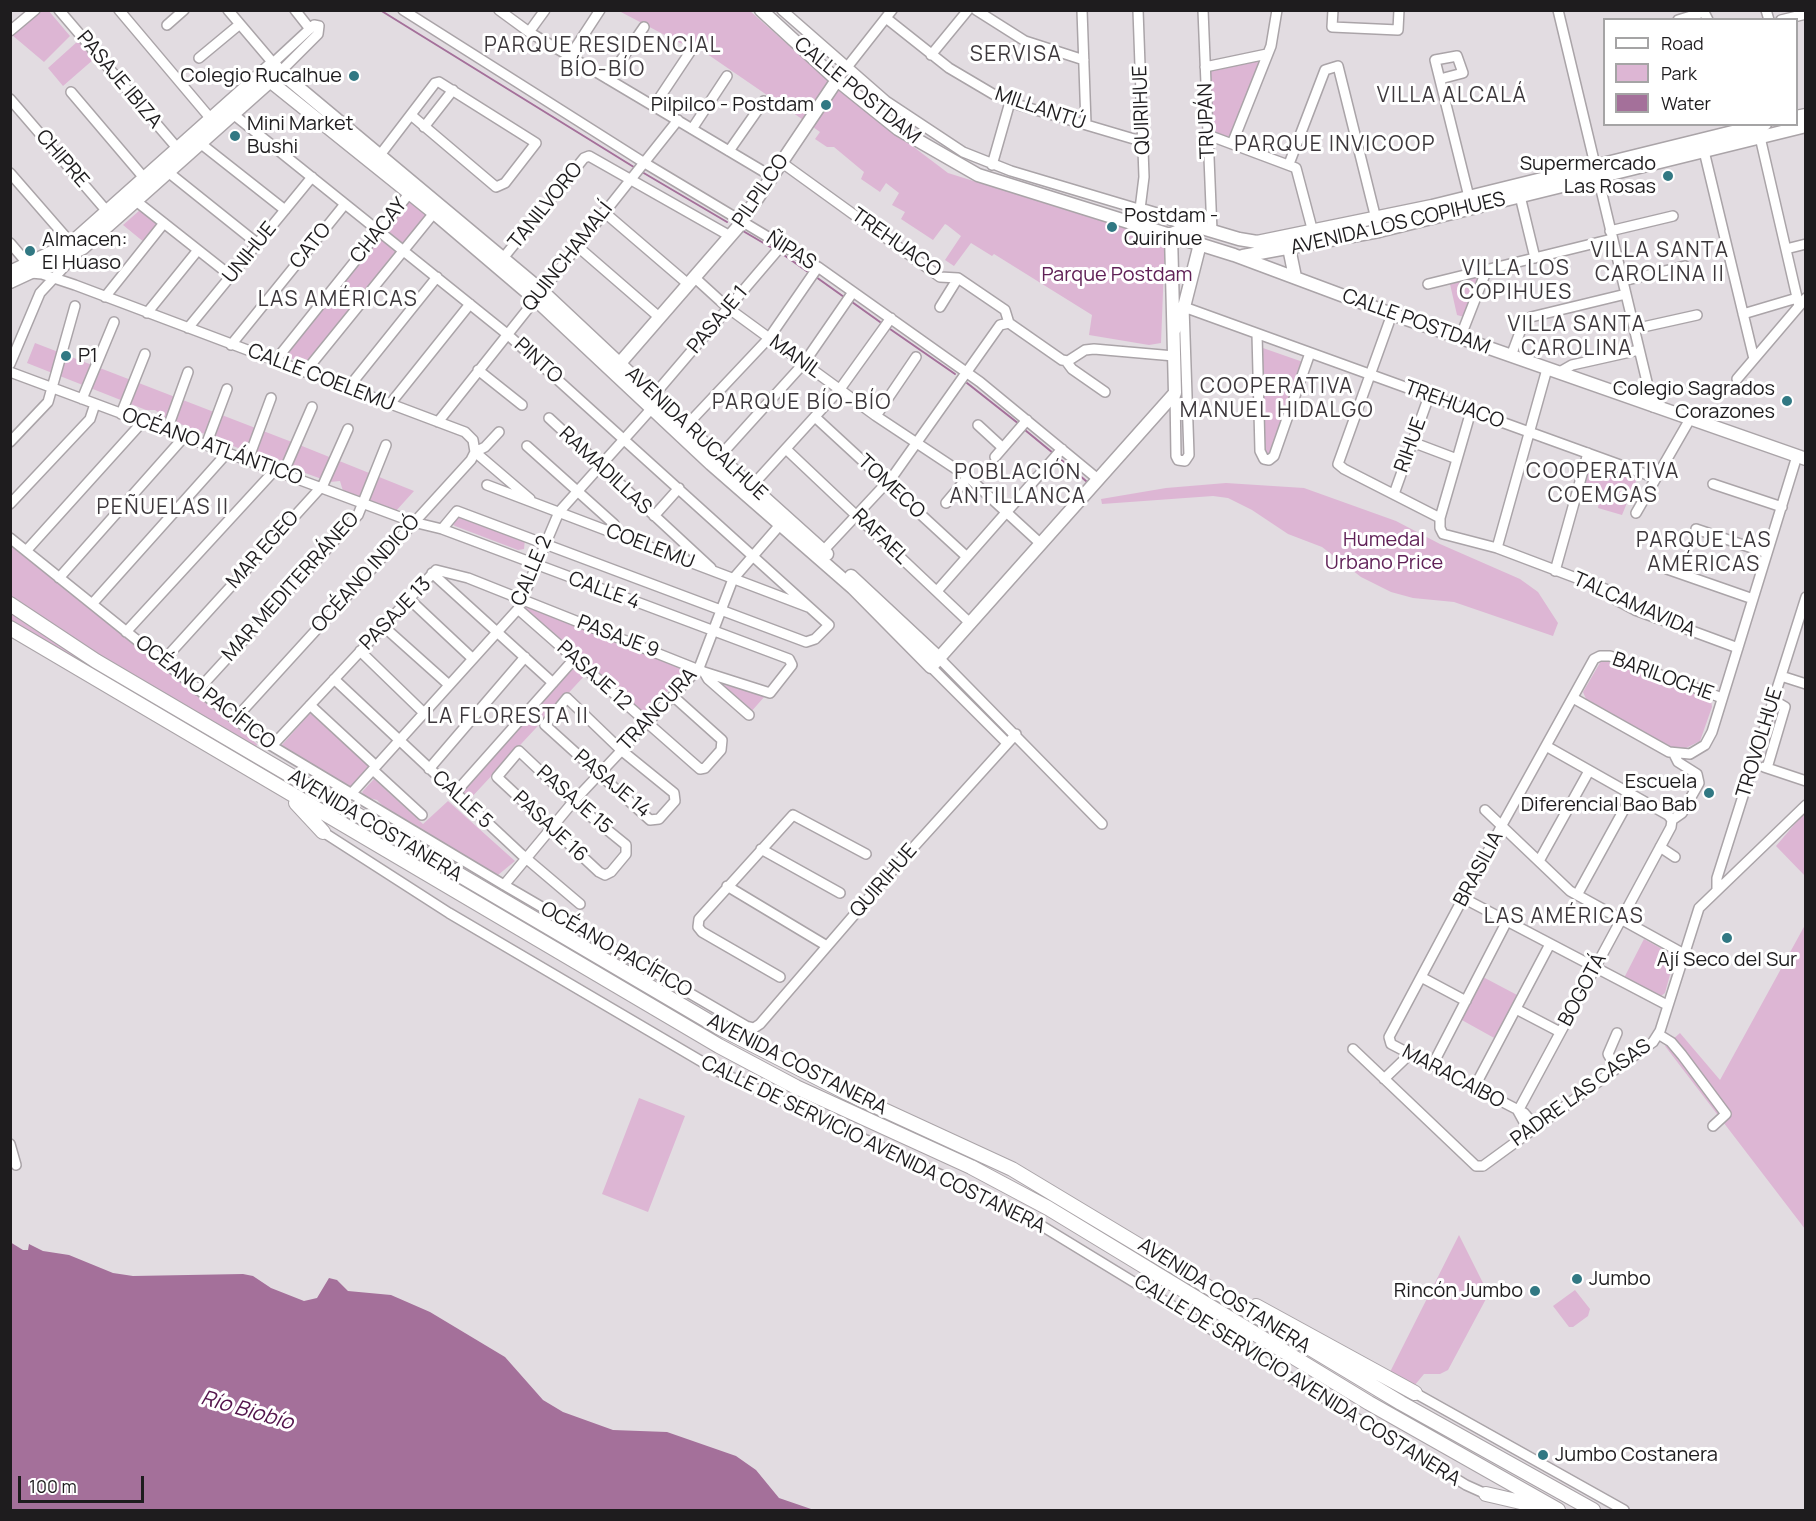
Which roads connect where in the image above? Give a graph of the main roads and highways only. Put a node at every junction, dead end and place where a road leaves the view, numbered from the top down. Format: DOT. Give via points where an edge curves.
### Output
graph roads {
  1 [pos="10,604"];
  2 [pos="10,628"];
  3 [pos="284,791"];
  4 [pos="323,832"];
  5 [pos="1194,1276"];
  6 [pos="1415,1393"];
  7 [pos="1486,1494"];
  8 [pos="1551,1510"];
  9 [pos="1558,1510"];
  10 [pos="1593,1510"];
  1 -- 5 [label="main road, AVENIDA COSTANERA" via="96,661 720,1028 827,1084 1012,1169"];
  2 -- 3 [label="main road, AVENIDA COSTANERA"];
  3 -- 4 [label="main road"];
  3 -- 9 [label="main road, AVENIDA COSTANERA" via="719,1046 1048,1208 1394,1418"];
  5 -- 6 [label="main road" via="1279,1317"];
  5 -- 10 [label="main road, AVENIDA COSTANERA" via="1392,1398"];
  7 -- 8 [label="main road"];
}
